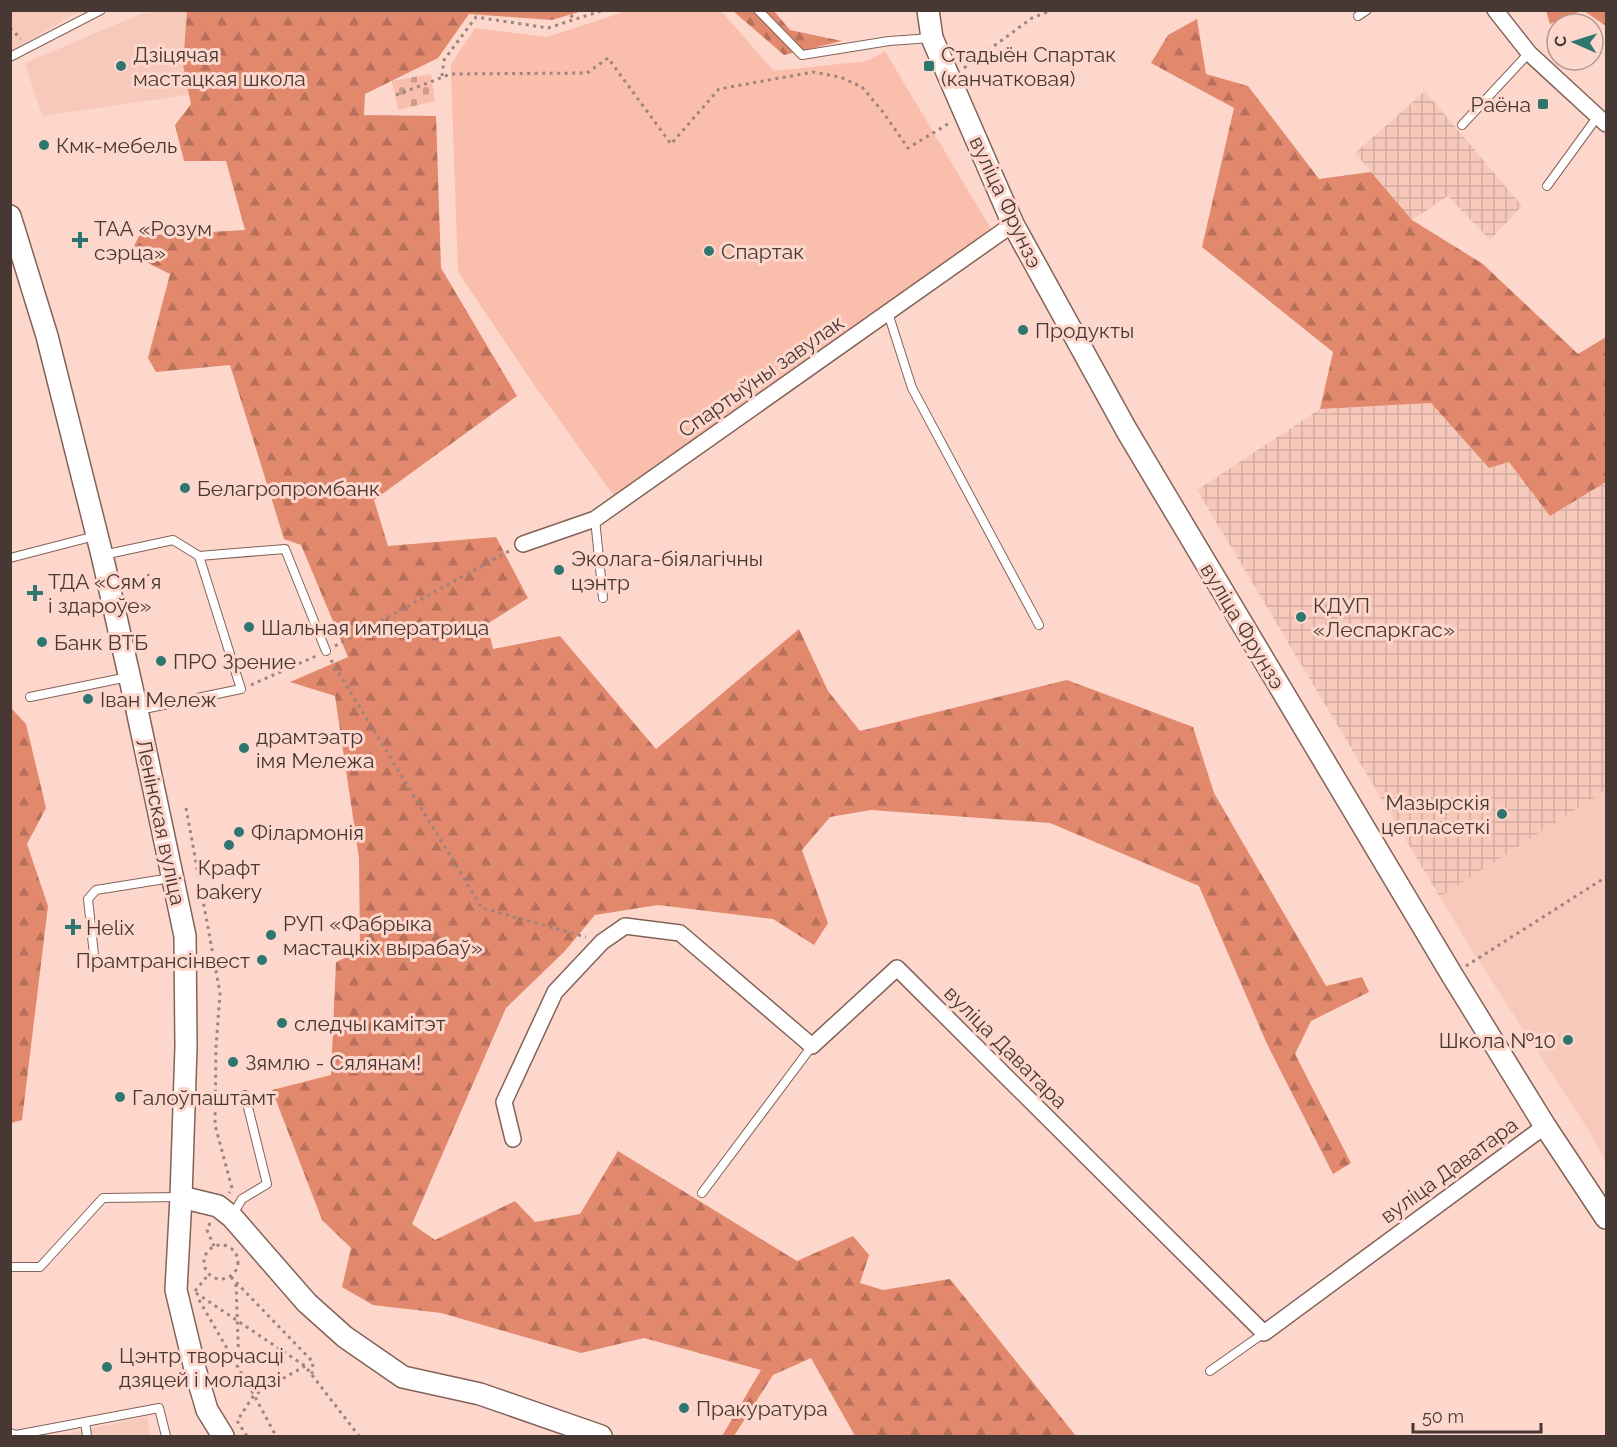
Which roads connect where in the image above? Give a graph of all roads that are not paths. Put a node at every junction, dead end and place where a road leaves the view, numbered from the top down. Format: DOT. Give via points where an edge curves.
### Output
graph roads {
  1 [pos="100,10"];
  2 [pos="758,10"];
  3 [pos="928,10"];
  4 [pos="1367,10"];
  5 [pos="1495,10"];
  6 [pos="1358,16"];
  7 [pos="932,38"];
  8 [pos="1529,53"];
  9 [pos="10,57"];
  10 [pos="1602,120"];
  11 [pos="1462,125"];
  12 [pos="1547,186"];
  13 [pos="10,216"];
  14 [pos="1013,224"];
  15 [pos="888,313"];
  16 [pos="595,519"];
  17 [pos="523,544"];
  18 [pos="99,545"];
  19 [pos="199,556"];
  20 [pos="10,558"];
  21 [pos="603,598"];
  22 [pos="1039,626"];
  23 [pos="326,651"];
  24 [pos="130,677"];
  25 [pos="30,697"];
  26 [pos="137,710"];
  27 [pos="173,878"];
  28 [pos="94,955"];
  29 [pos="812,1046"];
  30 [pos="245,1095"];
  31 [pos="1545,1126"];
  32 [pos="513,1138"];
  33 [pos="702,1193"];
  34 [pos="181,1197"];
  35 [pos="225,1212"];
  36 [pos="1606,1218"];
  37 [pos="10,1267"];
  38 [pos="1264,1333"];
  39 [pos="1210,1371"];
  40 [pos="85,1422"];
  41 [pos="14,1435"];
  42 [pos="87,1437"];
  43 [pos="166,1437"];
  44 [pos="223,1437"];
  45 [pos="601,1437"];
  1 -- 9 [label="lane"];
  2 -- 7 [label="lane" via="802,55"];
  3 -- 7 [label="street, вуліца Фрунзэ"];
  4 -- 6 [label="lane"];
  5 -- 8 [label="street"];
  7 -- 14 [label="street, вуліца Фрунзэ"];
  8 -- 10 [label="street"];
  8 -- 11 [label="lane"];
  10 -- 12 [label="lane"];
  13 -- 18 [label="street, Ленінская вуліца" via="47,336"];
  14 -- 15 [label="street, Спартыўны завулак"];
  14 -- 31 [label="street, вуліца Фрунзэ" via="1127,431"];
  15 -- 16 [label="street, Спартыўны завулак"];
  15 -- 22 [label="lane" via="912,388"];
  16 -- 17 [label="street, Спартыўны завулак"];
  16 -- 21 [label="lane"];
  18 -- 19 [label="lane" via="173,540"];
  18 -- 20 [label="lane"];
  18 -- 24 [label="street, Ленінская вуліца"];
  19 -- 23 [label="lane" via="285,549"];
  19 -- 26 [label="lane" via="241,689"];
  24 -- 25 [label="lane"];
  24 -- 26 [label="street, Ленінская вуліца"];
  26 -- 27 [label="street, Ленінская вуліца"];
  27 -- 28 [label="lane" via="96,890 88,899"];
  27 -- 34 [label="street, Ленінская вуліца" via="185,936"];
  29 -- 32 [label="street" via="680,933 625,926 602,942 555,992 504,1102"];
  29 -- 33 [label="lane"];
  29 -- 38 [label="street, вуліца Даватара" via="897,968"];
  30 -- 35 [label="lane" via="267,1184"];
  31 -- 36 [label="street, вуліца Фрунзэ"];
  31 -- 38 [label="street, вуліца Даватара"];
  34 -- 35 [label="street"];
  34 -- 37 [label="lane" via="103,1198 40,1267"];
  34 -- 44 [label="street, Ленінская вуліца" via="176,1290 207,1410"];
  35 -- 45 [label="street" via="307,1303 345,1337 404,1377 480,1394"];
  38 -- 39 [label="lane"];
  40 -- 41 [label="lane"];
  40 -- 42 [label="lane"];
  40 -- 43 [label="lane" via="159,1408"];
}
